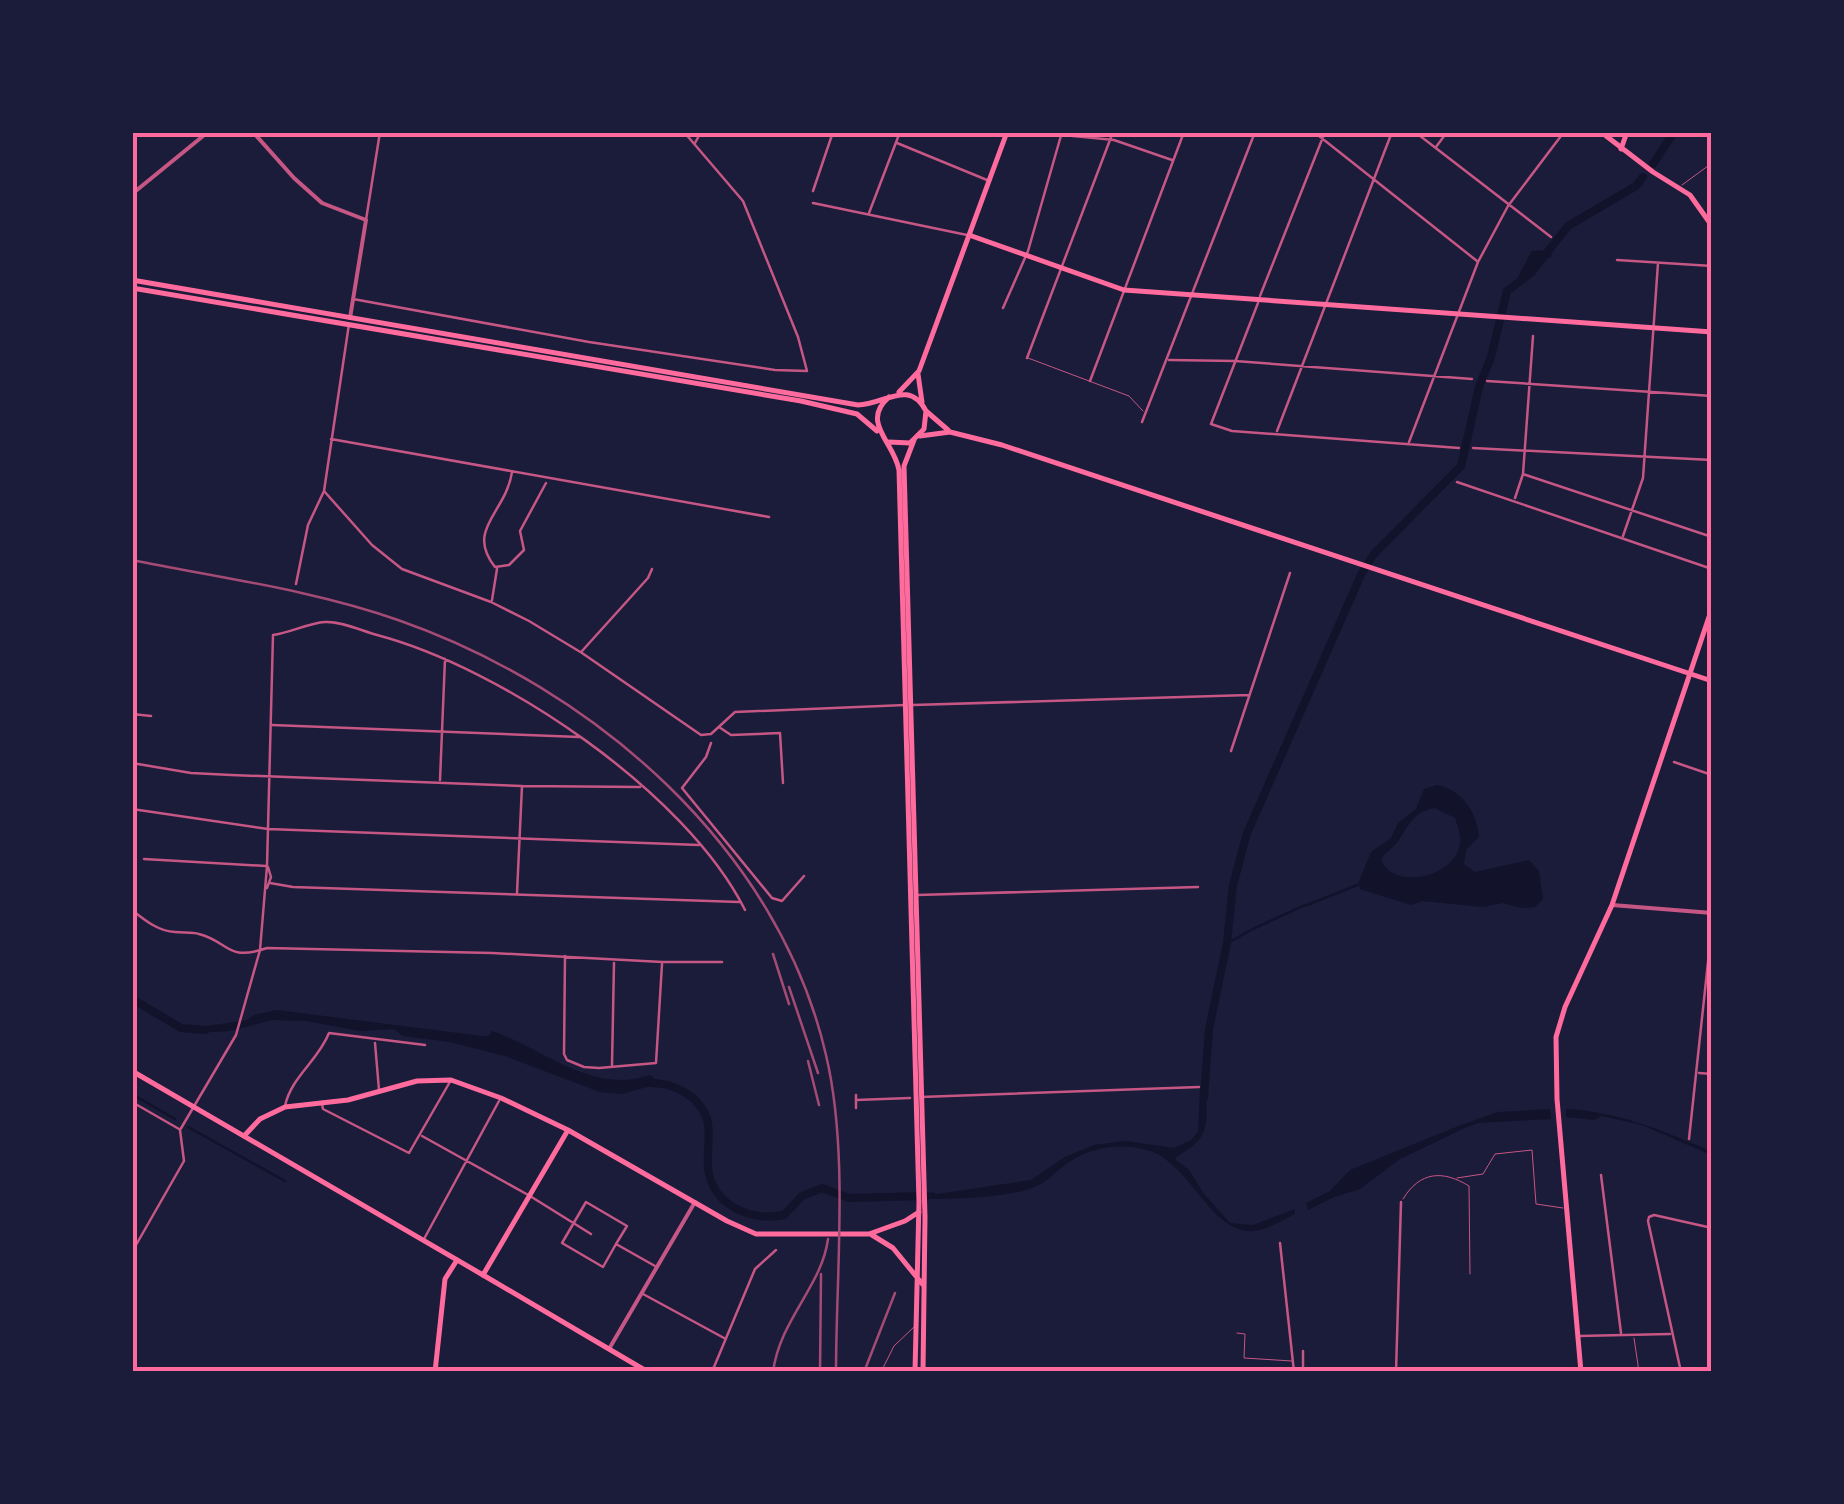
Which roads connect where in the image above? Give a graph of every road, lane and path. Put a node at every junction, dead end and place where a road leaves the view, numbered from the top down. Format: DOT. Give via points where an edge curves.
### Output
graph roads {
  1 [pos="208,132"];
  2 [pos="253,132"];
  3 [pos="380,132"];
  4 [pos="684,132"];
  5 [pos="701,132"];
  6 [pos="833,132"];
  7 [pos="900,132"];
  8 [pos="1008,132"];
  9 [pos="1032,132"];
  10 [pos="1113,132"];
  11 [pos="1184,132"];
  12 [pos="1255,132"];
  13 [pos="1314,132"];
  14 [pos="1325,132"];
  15 [pos="1392,132"];
  16 [pos="1415,132"];
  17 [pos="1447,132"];
  18 [pos="1564,132"];
  19 [pos="1601,132"];
  20 [pos="1627,132"];
  21 [pos="1062,135"];
  22 [pos="1322,138"];
  23 [pos="1110,140"];
  24 [pos="897,143"];
  25 [pos="694,144"];
  26 [pos="1435,148"];
  27 [pos="1622,149"];
  28 [pos="1173,160"];
  29 [pos="1712,162"];
  30 [pos="1373,178"];
  31 [pos="988,180"];
  32 [pos="1680,188"];
  33 [pos="813,191"];
  34 [pos="132,194"];
  35 [pos="813,203"];
  36 [pos="1508,206"];
  37 [pos="869,214"];
  38 [pos="366,220"];
  39 [pos="1712,226"];
  40 [pos="968,235"];
  41 [pos="1551,237"];
  42 [pos="1026,255"];
  43 [pos="1617,260"];
  44 [pos="1478,262"];
  45 [pos="1658,263"];
  46 [pos="1712,266"];
  47 [pos="1061,267"];
  48 [pos="132,284"];
  49 [pos="1124,290"];
  50 [pos="1191,294"];
  51 [pos="353,299"];
  52 [pos="1259,299"];
  53 [pos="1326,304"];
  54 [pos="1003,308"];
  55 [pos="1458,314"];
  56 [pos="350,321"];
  57 [pos="1653,328"];
  58 [pos="1712,332"];
  59 [pos="1533,336"];
  60 [pos="1027,358"];
  61 [pos="1167,360"];
  62 [pos="1235,361"];
  63 [pos="1302,366"];
  64 [pos="918,371"];
  65 [pos="1432,376"];
  66 [pos="1472,379"];
  67 [pos="1486,381"];
  68 [pos="1090,382"];
  69 [pos="1528,383"];
  70 [pos="1647,392"];
  71 [pos="893,395"];
  72 [pos="1712,396"];
  73 [pos="924,407"];
  74 [pos="1146,412"];
  75 [pos="1142,422"];
  76 [pos="950,432"];
  77 [pos="1276,432"];
  78 [pos="880,433"];
  79 [pos="331,438"];
  80 [pos="916,438"];
  81 [pos="887,441"];
  82 [pos="1409,443"];
  83 [pos="1459,448"];
  84 [pos="1473,448"];
  85 [pos="1524,449"];
  86 [pos="1644,456"];
  87 [pos="1712,460"];
  88 [pos="512,471"];
  89 [pos="1523,474"];
  90 [pos="1457,482"];
  91 [pos="546,483"];
  92 [pos="324,491"];
  93 [pos="1515,500"];
  94 [pos="1632,510"];
  95 [pos="769,518"];
  96 [pos="1623,536"];
  97 [pos="1712,537"];
  98 [pos="497,567"];
  99 [pos="1712,568"];
  100 [pos="652,569"];
  101 [pos="1290,573"];
  102 [pos="296,584"];
  103 [pos="492,602"];
  104 [pos="1712,608"];
  105 [pos="582,653"];
  106 [pos="445,659"];
  107 [pos="1690,674"];
  108 [pos="1712,681"];
  109 [pos="1250,695"];
  110 [pos="907,705"];
  111 [pos="132,714"];
  112 [pos="151,716"];
  113 [pos="270,725"];
  114 [pos="719,726"];
  115 [pos="442,730"];
  116 [pos="580,737"];
  117 [pos="710,743"];
  118 [pos="1232,751"];
  119 [pos="1674,762"];
  120 [pos="132,763"];
  121 [pos="1712,774"];
  122 [pos="268,776"];
  123 [pos="440,782"];
  124 [pos="784,783"];
  125 [pos="522,786"];
  126 [pos="642,787"];
  127 [pos="132,809"];
  128 [pos="268,828"];
  129 [pos="519,840"];
  130 [pos="699,844"];
  131 [pos="144,859"];
  132 [pos="267,866"];
  133 [pos="804,876"];
  134 [pos="270,884"];
  135 [pos="1198,887"];
  136 [pos="266,890"];
  137 [pos="517,895"];
  138 [pos="913,895"];
  139 [pos="741,902"];
  140 [pos="1612,905"];
  141 [pos="132,910"];
  142 [pos="745,910"];
  143 [pos="1712,913"];
  144 [pos="1712,925"];
  145 [pos="260,950"];
  146 [pos="565,956"];
  147 [pos="614,961"];
  148 [pos="662,962"];
  149 [pos="722,962"];
  150 [pos="374,1040"];
  151 [pos="425,1046"];
  152 [pos="612,1066"];
  153 [pos="132,1071"];
  154 [pos="1697,1072"];
  155 [pos="1712,1074"];
  156 [pos="451,1080"];
  157 [pos="1199,1087"];
  158 [pos="380,1091"];
  159 [pos="925,1097"];
  160 [pos="501,1098"];
  161 [pos="910,1098"];
  162 [pos="132,1102"];
  163 [pos="322,1103"];
  164 [pos="194,1106"];
  165 [pos="285,1107"];
  166 [pos="856,1108"];
  167 [pos="180,1130"];
  168 [pos="568,1130"];
  169 [pos="244,1136"];
  170 [pos="422,1136"];
  171 [pos="1689,1139"];
  172 [pos="466,1159"];
  173 [pos="1601,1175"];
  174 [pos="1456,1178"];
  175 [pos="921,1187"];
  176 [pos="530,1196"];
  177 [pos="696,1202"];
  178 [pos="1401,1202"];
  179 [pos="921,1204"];
  180 [pos="1566,1209"];
  181 [pos="918,1213"];
  182 [pos="573,1223"];
  183 [pos="1712,1228"];
  184 [pos="590,1234"];
  185 [pos="869,1234"];
  186 [pos="423,1240"];
  187 [pos="1280,1243"];
  188 [pos="616,1244"];
  189 [pos="776,1250"];
  190 [pos="132,1252"];
  191 [pos="456,1260"];
  192 [pos="656,1267"];
  193 [pos="916,1274"];
  194 [pos="1470,1274"];
  195 [pos="483,1275"];
  196 [pos="924,1286"];
  197 [pos="641,1292"];
  198 [pos="916,1325"];
  199 [pos="1237,1333"];
  200 [pos="1621,1334"];
  201 [pos="1672,1334"];
  202 [pos="1634,1335"];
  203 [pos="1577,1336"];
  204 [pos="725,1339"];
  205 [pos="609,1348"];
  206 [pos="1302,1351"];
  207 [pos="1292,1360"];
  208 [pos="435,1372"];
  209 [pos="648,1372"];
  210 [pos="708,1372"];
  211 [pos="880,1372"];
  212 [pos="915,1372"];
  213 [pos="923,1372"];
  214 [pos="1294,1372"];
  215 [pos="1303,1372"];
  216 [pos="1396,1372"];
  217 [pos="1582,1372"];
  218 [pos="1639,1372"];
  219 [pos="1681,1372"];
  1 -- 34 [label="street"];
  2 -- 38 [label="street" via="322,202"];
  3 -- 38 [label="street"];
  4 -- 25 [label="street"];
  5 -- 25 [label="street"];
  6 -- 33 [label="street"];
  7 -- 24 [label="street"];
  8 -- 31 [label="main road"];
  9 -- 21 [label="street"];
  10 -- 23 [label="street"];
  11 -- 28 [label="street"];
  12 -- 50 [label="street"];
  13 -- 22 [label="street"];
  14 -- 22 [label="street"];
  15 -- 30 [label="street"];
  16 -- 26 [label="street"];
  17 -- 26 [label="street"];
  18 -- 36 [label="street"];
  19 -- 27 [label="main road"];
  20 -- 27 [label="main road"];
  21 -- 23 [label="street"];
  21 -- 42 [label="street"];
  22 -- 30 [label="street"];
  22 -- 52 [label="street"];
  23 -- 28 [label="street"];
  23 -- 47 [label="street"];
  24 -- 31 [label="street"];
  24 -- 37 [label="street"];
  25 -- 51 [label="street" via="743,201 808,370 603,344"];
  26 -- 36 [label="street"];
  27 -- 32 [label="main road"];
  28 -- 49 [label="street"];
  29 -- 32 [label="lane"];
  30 -- 44 [label="street"];
  30 -- 53 [label="street"];
  31 -- 40 [label="main road"];
  32 -- 39 [label="main road"];
  35 -- 37 [label="street"];
  36 -- 41 [label="street"];
  36 -- 44 [label="street"];
  37 -- 40 [label="street"];
  38 -- 51 [label="street"];
  40 -- 42 [label="main road"];
  40 -- 64 [label="main road"];
  42 -- 47 [label="main road"];
  42 -- 54 [label="street"];
  43 -- 45 [label="street"];
  44 -- 55 [label="street"];
  45 -- 46 [label="street"];
  45 -- 57 [label="street"];
  47 -- 49 [label="main road"];
  47 -- 60 [label="street"];
  48 -- 56 [label="main road"];
  49 -- 50 [label="main road"];
  49 -- 68 [label="street"];
  50 -- 52 [label="main road"];
  50 -- 61 [label="street"];
  51 -- 56 [label="street"];
  52 -- 53 [label="main road"];
  52 -- 62 [label="street"];
  53 -- 55 [label="main road"];
  53 -- 63 [label="street"];
  55 -- 57 [label="main road"];
  55 -- 65 [label="street"];
  56 -- 71 [label="main road" via="858,406"];
  56 -- 78 [label="main road" via="801,402 857,414"];
  56 -- 79 [label="street"];
  57 -- 58 [label="main road"];
  57 -- 70 [label="street"];
  59 -- 69 [label="street"];
  60 -- 68 [label="lane"];
  61 -- 62 [label="street"];
  61 -- 74 [label="street"];
  62 -- 63 [label="street"];
  62 -- 77 [label="street" via="1211,424"];
  63 -- 65 [label="street"];
  63 -- 77 [label="street"];
  64 -- 71 [label="main road"];
  64 -- 73 [label="main road"];
  65 -- 66 [label="street"];
  65 -- 82 [label="street"];
  67 -- 69 [label="street"];
  68 -- 74 [label="lane" via="1129,396"];
  69 -- 70 [label="street"];
  69 -- 85 [label="street"];
  70 -- 72 [label="street"];
  70 -- 86 [label="street"];
  71 -- 73 [label="main road" via="910,394"];
  71 -- 78 [label="main road" via="877,414"];
  73 -- 76 [label="main road"];
  73 -- 80 [label="main road" via="926,423"];
  74 -- 75 [label="street"];
  76 -- 80 [label="main road"];
  76 -- 107 [label="main road" via="1077,468"];
  77 -- 82 [label="street"];
  78 -- 81 [label="main road"];
  79 -- 88 [label="street"];
  79 -- 92 [label="street"];
  80 -- 81 [label="main road" via="905,445"];
  80 -- 110 [label="main road" via="904,466"];
  81 -- 110 [label="main road" via="898,470"];
  82 -- 83 [label="street"];
  84 -- 85 [label="street"];
  85 -- 86 [label="street"];
  85 -- 89 [label="street"];
  86 -- 87 [label="street"];
  86 -- 94 [label="street"];
  88 -- 95 [label="street"];
  88 -- 98 [label="street" via="506,496 482,536"];
  89 -- 93 [label="street"];
  89 -- 94 [label="street"];
  90 -- 93 [label="street"];
  91 -- 98 [label="street" via="520,531 524,550"];
  92 -- 102 [label="street" via="308,525"];
  92 -- 103 [label="street" via="402,570"];
  93 -- 96 [label="street"];
  94 -- 96 [label="street"];
  94 -- 97 [label="street"];
  96 -- 99 [label="street"];
  98 -- 103 [label="street"];
  100 -- 105 [label="street"];
  101 -- 109 [label="street"];
  103 -- 105 [label="street"];
  104 -- 107 [label="main road"];
  105 -- 114 [label="street" via="701,735"];
  106 -- 113 [label="street" via="327,622 273,635"];
  106 -- 115 [label="street"];
  106 -- 116 [label="street" via="514,692"];
  107 -- 108 [label="main road"];
  107 -- 140 [label="main road"];
  109 -- 110 [label="street"];
  109 -- 118 [label="street"];
  110 -- 114 [label="street" via="734,712"];
  110 -- 138 [label="main road"];
  111 -- 112 [label="street"];
  113 -- 115 [label="street"];
  113 -- 122 [label="street"];
  114 -- 124 [label="street" via="731,734 780,734"];
  115 -- 116 [label="street"];
  115 -- 123 [label="street"];
  116 -- 126 [label="street"];
  117 -- 133 [label="street" via="682,788 772,898 782,900"];
  119 -- 121 [label="street"];
  120 -- 122 [label="street"];
  122 -- 123 [label="street"];
  122 -- 128 [label="street"];
  123 -- 125 [label="street"];
  125 -- 126 [label="street"];
  125 -- 129 [label="street"];
  126 -- 130 [label="street"];
  127 -- 128 [label="street"];
  128 -- 129 [label="street"];
  128 -- 132 [label="street"];
  129 -- 130 [label="street"];
  129 -- 137 [label="street"];
  130 -- 139 [label="street"];
  131 -- 132 [label="street"];
  132 -- 134 [label="street"];
  132 -- 136 [label="street"];
  134 -- 136 [label="street"];
  134 -- 137 [label="street"];
  135 -- 138 [label="street"];
  136 -- 145 [label="street"];
  137 -- 139 [label="street"];
  138 -- 159 [label="main road"];
  138 -- 175 [label="main road"];
  139 -- 142 [label="street"];
  140 -- 143 [label="street"];
  140 -- 180 [label="main road" via="1558,1029"];
  141 -- 145 [label="street" via="154,926 200,934 228,951"];
  144 -- 154 [label="street"];
  145 -- 146 [label="street"];
  145 -- 164 [label="street" via="236,1035"];
  146 -- 147 [label="street"];
  146 -- 152 [label="street" via="566,1058 584,1067"];
  147 -- 148 [label="street"];
  147 -- 152 [label="street"];
  148 -- 149 [label="street"];
  148 -- 152 [label="street" via="656,1062"];
  150 -- 151 [label="street"];
  150 -- 158 [label="street"];
  150 -- 165 [label="street" via="329,1033 289,1090"];
  153 -- 164 [label="main road"];
  154 -- 155 [label="street"];
  154 -- 171 [label="street"];
  156 -- 158 [label="main road"];
  156 -- 160 [label="main road"];
  156 -- 170 [label="street"];
  157 -- 159 [label="street"];
  158 -- 163 [label="main road"];
  159 -- 175 [label="main road"];
  160 -- 168 [label="main road"];
  160 -- 172 [label="street"];
  161 -- 166 [label="street" via="856,1098"];
  162 -- 167 [label="street"];
  163 -- 165 [label="main road"];
  163 -- 170 [label="street" via="404,1152"];
  164 -- 167 [label="street"];
  164 -- 169 [label="main road"];
  165 -- 169 [label="main road"];
  167 -- 190 [label="street" via="184,1161"];
  168 -- 176 [label="main road"];
  168 -- 177 [label="main road"];
  169 -- 186 [label="main road"];
  170 -- 172 [label="street"];
  172 -- 176 [label="street"];
  172 -- 186 [label="street"];
  173 -- 200 [label="street"];
  174 -- 178 [label="lane" via="1426,1175"];
  174 -- 180 [label="lane" via="1483,1174 1496,1154 1533,1150 1536,1204"];
  174 -- 194 [label="lane" via="1469,1186"];
  175 -- 179 [label="main road"];
  176 -- 182 [label="street"];
  176 -- 195 [label="main road"];
  177 -- 185 [label="main road" via="756,1234"];
  177 -- 192 [label="street"];
  178 -- 216 [label="street"];
  179 -- 181 [label="main road"];
  179 -- 196 [label="main road"];
  180 -- 203 [label="main road"];
  181 -- 185 [label="main road"];
  181 -- 193 [label="main road"];
  182 -- 184 [label="street"];
  182 -- 188 [label="street" via="586,1202 627,1226"];
  182 -- 188 [label="street" via="562,1243 603,1267"];
  183 -- 201 [label="street" via="1649,1216"];
  185 -- 193 [label="main road"];
  186 -- 191 [label="main road"];
  187 -- 207 [label="street"];
  188 -- 192 [label="street"];
  189 -- 204 [label="street" via="756,1269"];
  191 -- 195 [label="main road"];
  191 -- 208 [label="main road" via="445,1279"];
  192 -- 197 [label="street"];
  193 -- 196 [label="main road"];
  193 -- 198 [label="main road"];
  195 -- 205 [label="main road"];
  196 -- 213 [label="main road"];
  197 -- 204 [label="street"];
  197 -- 205 [label="street"];
  198 -- 211 [label="lane"];
  198 -- 212 [label="main road"];
  199 -- 207 [label="lane" via="1245,1334 1244,1358"];
  200 -- 202 [label="street"];
  200 -- 203 [label="street"];
  201 -- 202 [label="street"];
  201 -- 219 [label="street"];
  202 -- 218 [label="lane"];
  203 -- 217 [label="main road"];
  204 -- 210 [label="street"];
  205 -- 209 [label="main road"];
  206 -- 215 [label="street"];
  207 -- 214 [label="street"];
}
